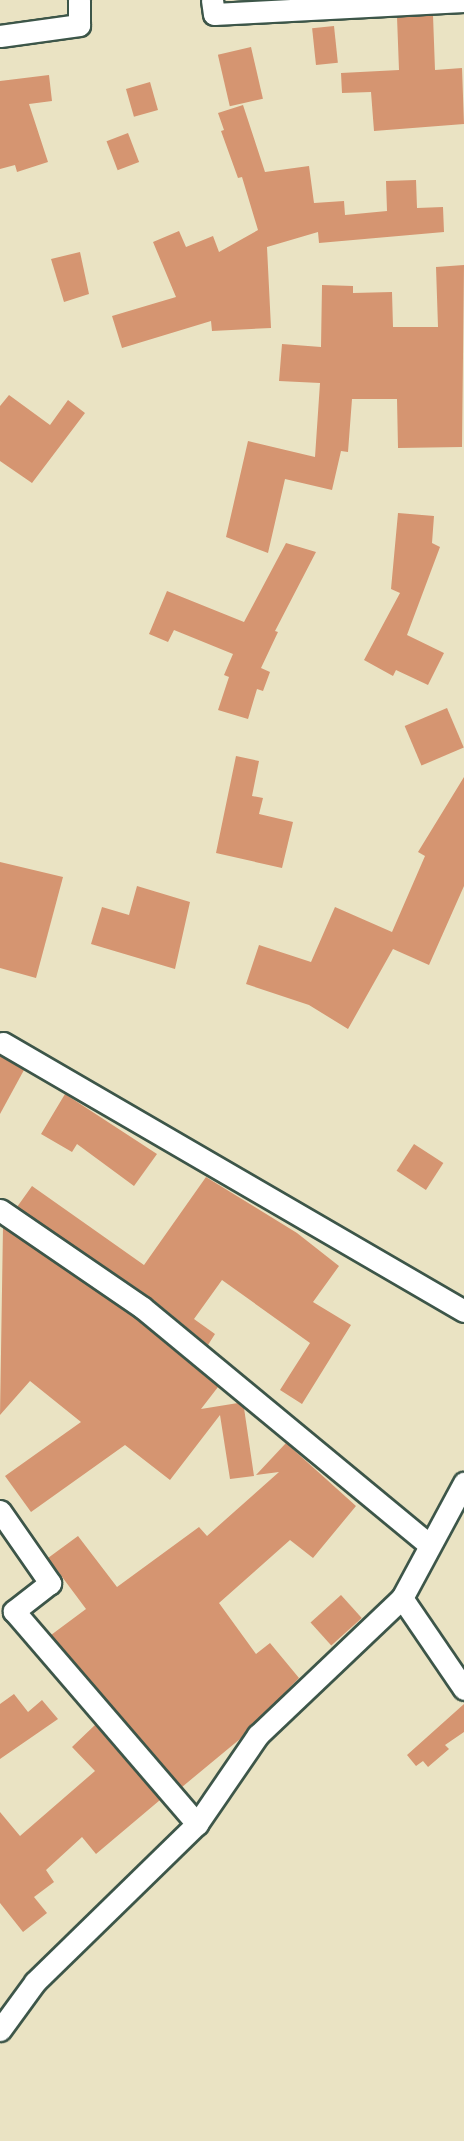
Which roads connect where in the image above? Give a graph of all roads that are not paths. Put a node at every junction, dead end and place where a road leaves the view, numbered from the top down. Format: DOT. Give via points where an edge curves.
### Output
graph roads {
  1 [pos="79,0"];
  2 [pos="212,0"];
  3 [pos="464,1"];
  4 [pos="0,36"];
  5 [pos="3,1042"];
  6 [pos="0,1210"];
  7 [pos="464,1311"];
  8 [pos="464,1483"];
  9 [pos="0,1511"];
  10 [pos="429,1545"];
  11 [pos="402,1598"];
  12 [pos="464,1689"];
  13 [pos="196,1824"];
  14 [pos="0,2030"];
  1 -- 4 [label="street" via="79,25"];
  2 -- 3 [label="street" via="214,14"];
  5 -- 7 [label="street"];
  6 -- 10 [label="street" via="143,1308"];
  8 -- 10 [label="street"];
  9 -- 13 [label="street" via="50,1583 14,1611"];
  10 -- 11 [label="street"];
  11 -- 12 [label="street"];
  11 -- 13 [label="street" via="258,1735"];
  13 -- 14 [label="street" via="35,1982"];
}
